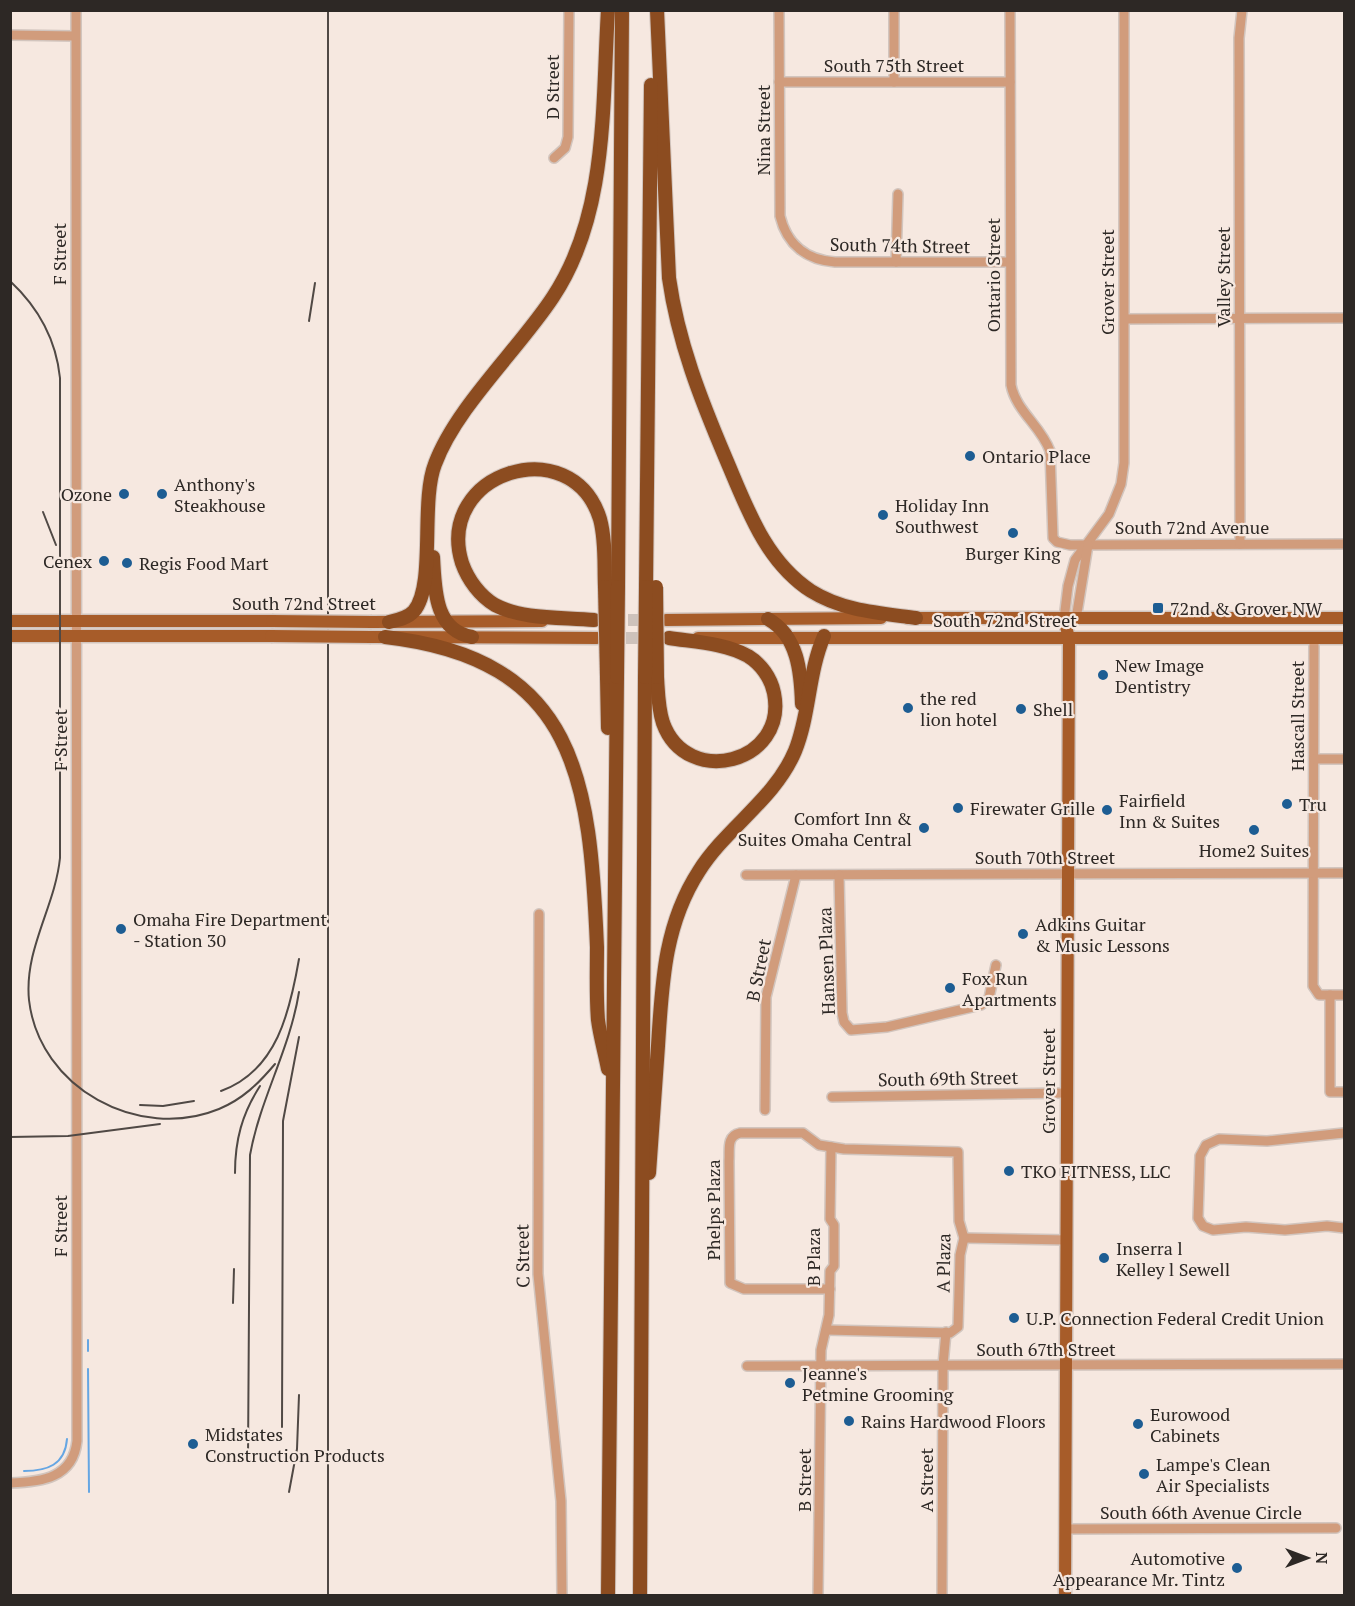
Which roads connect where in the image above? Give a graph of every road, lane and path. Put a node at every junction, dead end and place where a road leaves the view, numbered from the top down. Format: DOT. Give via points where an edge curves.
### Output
graph roads {
  1 [pos="76,10"];
  2 [pos="569,10"];
  3 [pos="608,10"];
  4 [pos="622,10"];
  5 [pos="651,10"];
  6 [pos="657,10"];
  7 [pos="779,10"];
  8 [pos="894,10"];
  9 [pos="1010,10"];
  10 [pos="1124,10"];
  11 [pos="1242,10"];
  12 [pos="10,34"];
  13 [pos="75,36"];
  14 [pos="779,82"];
  15 [pos="894,82"];
  16 [pos="1010,82"];
  17 [pos="554,158"];
  18 [pos="898,194"];
  19 [pos="795,245"];
  20 [pos="896,262"];
  21 [pos="1010,262"];
  22 [pos="1344,318"];
  23 [pos="1125,319"];
  24 [pos="1240,319"];
  25 [pos="431,477"];
  26 [pos="1052,528"];
  27 [pos="1240,544"];
  28 [pos="1344,544"];
  29 [pos="1088,545"];
  30 [pos="611,587"];
  31 [pos="916,618"];
  32 [pos="1338,618"];
  33 [pos="768,619"];
  34 [pos="1070,619"];
  35 [pos="596,620"];
  36 [pos="666,620"];
  37 [pos="10,621"];
  38 [pos="75,621"];
  39 [pos="389,622"];
  40 [pos="444,622"];
  41 [pos="10,636"];
  42 [pos="76,636"];
  43 [pos="789,636"];
  44 [pos="824,636"];
  45 [pos="378,637"];
  46 [pos="472,638"];
  47 [pos="597,638"];
  48 [pos="667,638"];
  49 [pos="1069,638"];
  50 [pos="1314,638"];
  51 [pos="1344,638"];
  52 [pos="651,677"];
  53 [pos="802,724"];
  54 [pos="1314,759"];
  55 [pos="1344,759"];
  56 [pos="1066,873"];
  57 [pos="1313,873"];
  58 [pos="1344,873"];
  59 [pos="746,875"];
  60 [pos="796,875"];
  61 [pos="839,875"];
  62 [pos="539,914"];
  63 [pos="996,965"];
  64 [pos="1330,995"];
  65 [pos="1344,995"];
  66 [pos="1344,1092"];
  67 [pos="1065,1093"];
  68 [pos="831,1097"];
  69 [pos="615,1103"];
  70 [pos="765,1110"];
  71 [pos="1344,1134"];
  72 [pos="831,1147"];
  73 [pos="1344,1228"];
  74 [pos="964,1238"];
  75 [pos="1067,1240"];
  76 [pos="830,1289"];
  77 [pos="641,1300"];
  78 [pos="826,1330"];
  79 [pos="946,1332"];
  80 [pos="1344,1364"];
  81 [pos="821,1365"];
  82 [pos="943,1365"];
  83 [pos="747,1366"];
  84 [pos="1066,1366"];
  85 [pos="10,1482"];
  86 [pos="1336,1528"];
  87 [pos="1066,1529"];
  88 [pos="562,1596"];
  89 [pos="608,1596"];
  90 [pos="640,1596"];
  91 [pos="818,1596"];
  92 [pos="942,1596"];
  93 [pos="1065,1596"];
  1 -- 13 [label="street, F Street"];
  2 -- 17 [label="street, D Street" via="568,137 566,148"];
  3 -- 25 [label="highway" via="599,159 579,246 538,319 451,431"];
  4 -- 30 [label="highway"];
  5 -- 52 [label="highway, bridge"];
  6 -- 31 [label="highway" via="669,278 682,344 701,399 756,526 785,569 812,591 844,606"];
  7 -- 14 [label="street, Nina Street"];
  8 -- 15 [label="street"];
  9 -- 16 [label="street, Ontario Street"];
  10 -- 23 [label="street, Grover Street"];
  11 -- 24 [label="street, Valley Street"];
  12 -- 13 [label="street"];
  13 -- 38 [label="street, F Street"];
  14 -- 15 [label="street, South 75th Street"];
  14 -- 19 [label="street, Nina Street" via="780,216"];
  15 -- 16 [label="street, South 75th Street"];
  16 -- 21 [label="street, Ontario Street"];
  18 -- 20 [label="street"];
  19 -- 20 [label="street, South 74th Street" via="808,256 823,261"];
  20 -- 21 [label="street, South 74th Street"];
  21 -- 26 [label="street, Ontario Street" via="1011,385 1017,403 1045,438 1050,451"];
  22 -- 24 [label="street"];
  23 -- 24 [label="street"];
  23 -- 29 [label="street, Grover Street" via="1123,474 1109,514"];
  24 -- 27 [label="street, Valley Street"];
  25 -- 39 [label="highway" via="422,595 410,614"];
  25 -- 40 [label="highway" via="433,560"];
  26 -- 29 [label="street, South 72nd Avenue" via="1056,542"];
  27 -- 28 [label="street, South 72nd Avenue"];
  27 -- 29 [label="street, South 72nd Avenue"];
  29 -- 34 [label="street, Grover Street"];
  30 -- 35 [label="highway" via="600,521 590,499 567,478 537,469 513,471 485,485 468,505 460,529 460,554 480,593 512,611"];
  30 -- 69 [label="highway, bridge"];
  31 -- 33 [label="main road, South 72nd Street"];
  31 -- 34 [label="main road, South 72nd Street"];
  32 -- 34 [label="main road, South 72nd Street"];
  32 -- 50 [label="main road" via="1318,630"];
  33 -- 36 [label="main road, South 72nd Street"];
  33 -- 43 [label="highway"];
  34 -- 49 [label="main road, Grover Street"];
  35 -- 40 [label="main road, South 72nd Street"];
  37 -- 38 [label="main road, South 72nd Street"];
  38 -- 39 [label="main road, South 72nd Street, bridge"];
  38 -- 42 [label="street, F Street"];
  39 -- 40 [label="main road, South 72nd Street"];
  40 -- 46 [label="highway" via="460,635"];
  41 -- 42 [label="main road, South 72nd Street"];
  42 -- 45 [label="main road, South 72nd Street, bridge"];
  42 -- 85 [label="street, F Street" via="77,1441 67,1468 47,1480"];
  43 -- 44 [label="main road, South 72nd Street"];
  43 -- 48 [label="main road, South 72nd Street"];
  43 -- 53 [label="highway" via="798,665"];
  44 -- 49 [label="main road, South 72nd Street"];
  44 -- 53 [label="highway"];
  45 -- 46 [label="main road, South 72nd Street"];
  45 -- 69 [label="highway" via="451,649 504,673 546,711 567,748 578,778 585,821 595,916 598,1020"];
  46 -- 47 [label="main road, South 72nd Street"];
  48 -- 52 [label="highway" via="724,647 755,661 773,689 771,727 760,743 741,757 716,762 698,758 681,748 666,729"];
  49 -- 50 [label="main road, South 72nd Street"];
  49 -- 56 [label="main road, Grover Street"];
  50 -- 51 [label="main road, South 72nd Street"];
  50 -- 54 [label="street, Hascall Street"];
  52 -- 77 [label="highway"];
  53 -- 77 [label="highway" via="795,750 778,779 698,871 669,935 662,978"];
  54 -- 55 [label="street"];
  54 -- 57 [label="street, Hascall Street"];
  56 -- 57 [label="street, South 70th Street"];
  56 -- 61 [label="street, South 70th Street"];
  56 -- 67 [label="main road, Grover Street"];
  57 -- 58 [label="street, South 70th Street"];
  57 -- 64 [label="street, Hascall Street" via="1313,986 1317,994"];
  59 -- 60 [label="street, South 70th Street"];
  60 -- 61 [label="street, South 70th Street"];
  60 -- 70 [label="street, B Street" via="766,997"];
  61 -- 63 [label="street, Hansen Plaza" via="842,1013 851,1030 981,1005 987,1001"];
  62 -- 88 [label="street, C Street" via="538,1274 560,1485"];
  64 -- 65 [label="street"];
  64 -- 66 [label="street" via="1330,1092"];
  67 -- 68 [label="street, South 69th Street"];
  67 -- 75 [label="main road, Grover Street"];
  69 -- 89 [label="highway"];
  71 -- 73 [label="street" via="1267,1141 1213,1140 1200,1156 1198,1218 1208,1229"];
  72 -- 74 [label="street, A Plaza" via="958,1152 959,1221"];
  72 -- 76 [label="street, B Plaza" via="834,1266 830,1271"];
  72 -- 76 [label="street, Phelps Plaza" via="819,1145 803,1133 740,1133 730,1141 729,1161 732,1285 744,1289"];
  74 -- 75 [label="street"];
  74 -- 79 [label="street, A Plaza" via="960,1255 959,1324 952,1333"];
  75 -- 84 [label="main road, Grover Street"];
  76 -- 78 [label="street, B Plaza"];
  77 -- 90 [label="highway"];
  78 -- 79 [label="street"];
  78 -- 81 [label="street, B Plaza"];
  79 -- 82 [label="street, A Plaza"];
  80 -- 84 [label="street, South 67th Street"];
  81 -- 82 [label="street, South 67th Street"];
  81 -- 83 [label="street, South 67th Street"];
  81 -- 91 [label="street, B Street"];
  82 -- 84 [label="street, South 67th Street"];
  82 -- 92 [label="street, A Street"];
  84 -- 87 [label="main road, Grover Street"];
  86 -- 87 [label="street, South 66th Avenue Circle"];
  87 -- 93 [label="main road, Grover Street"];
}
